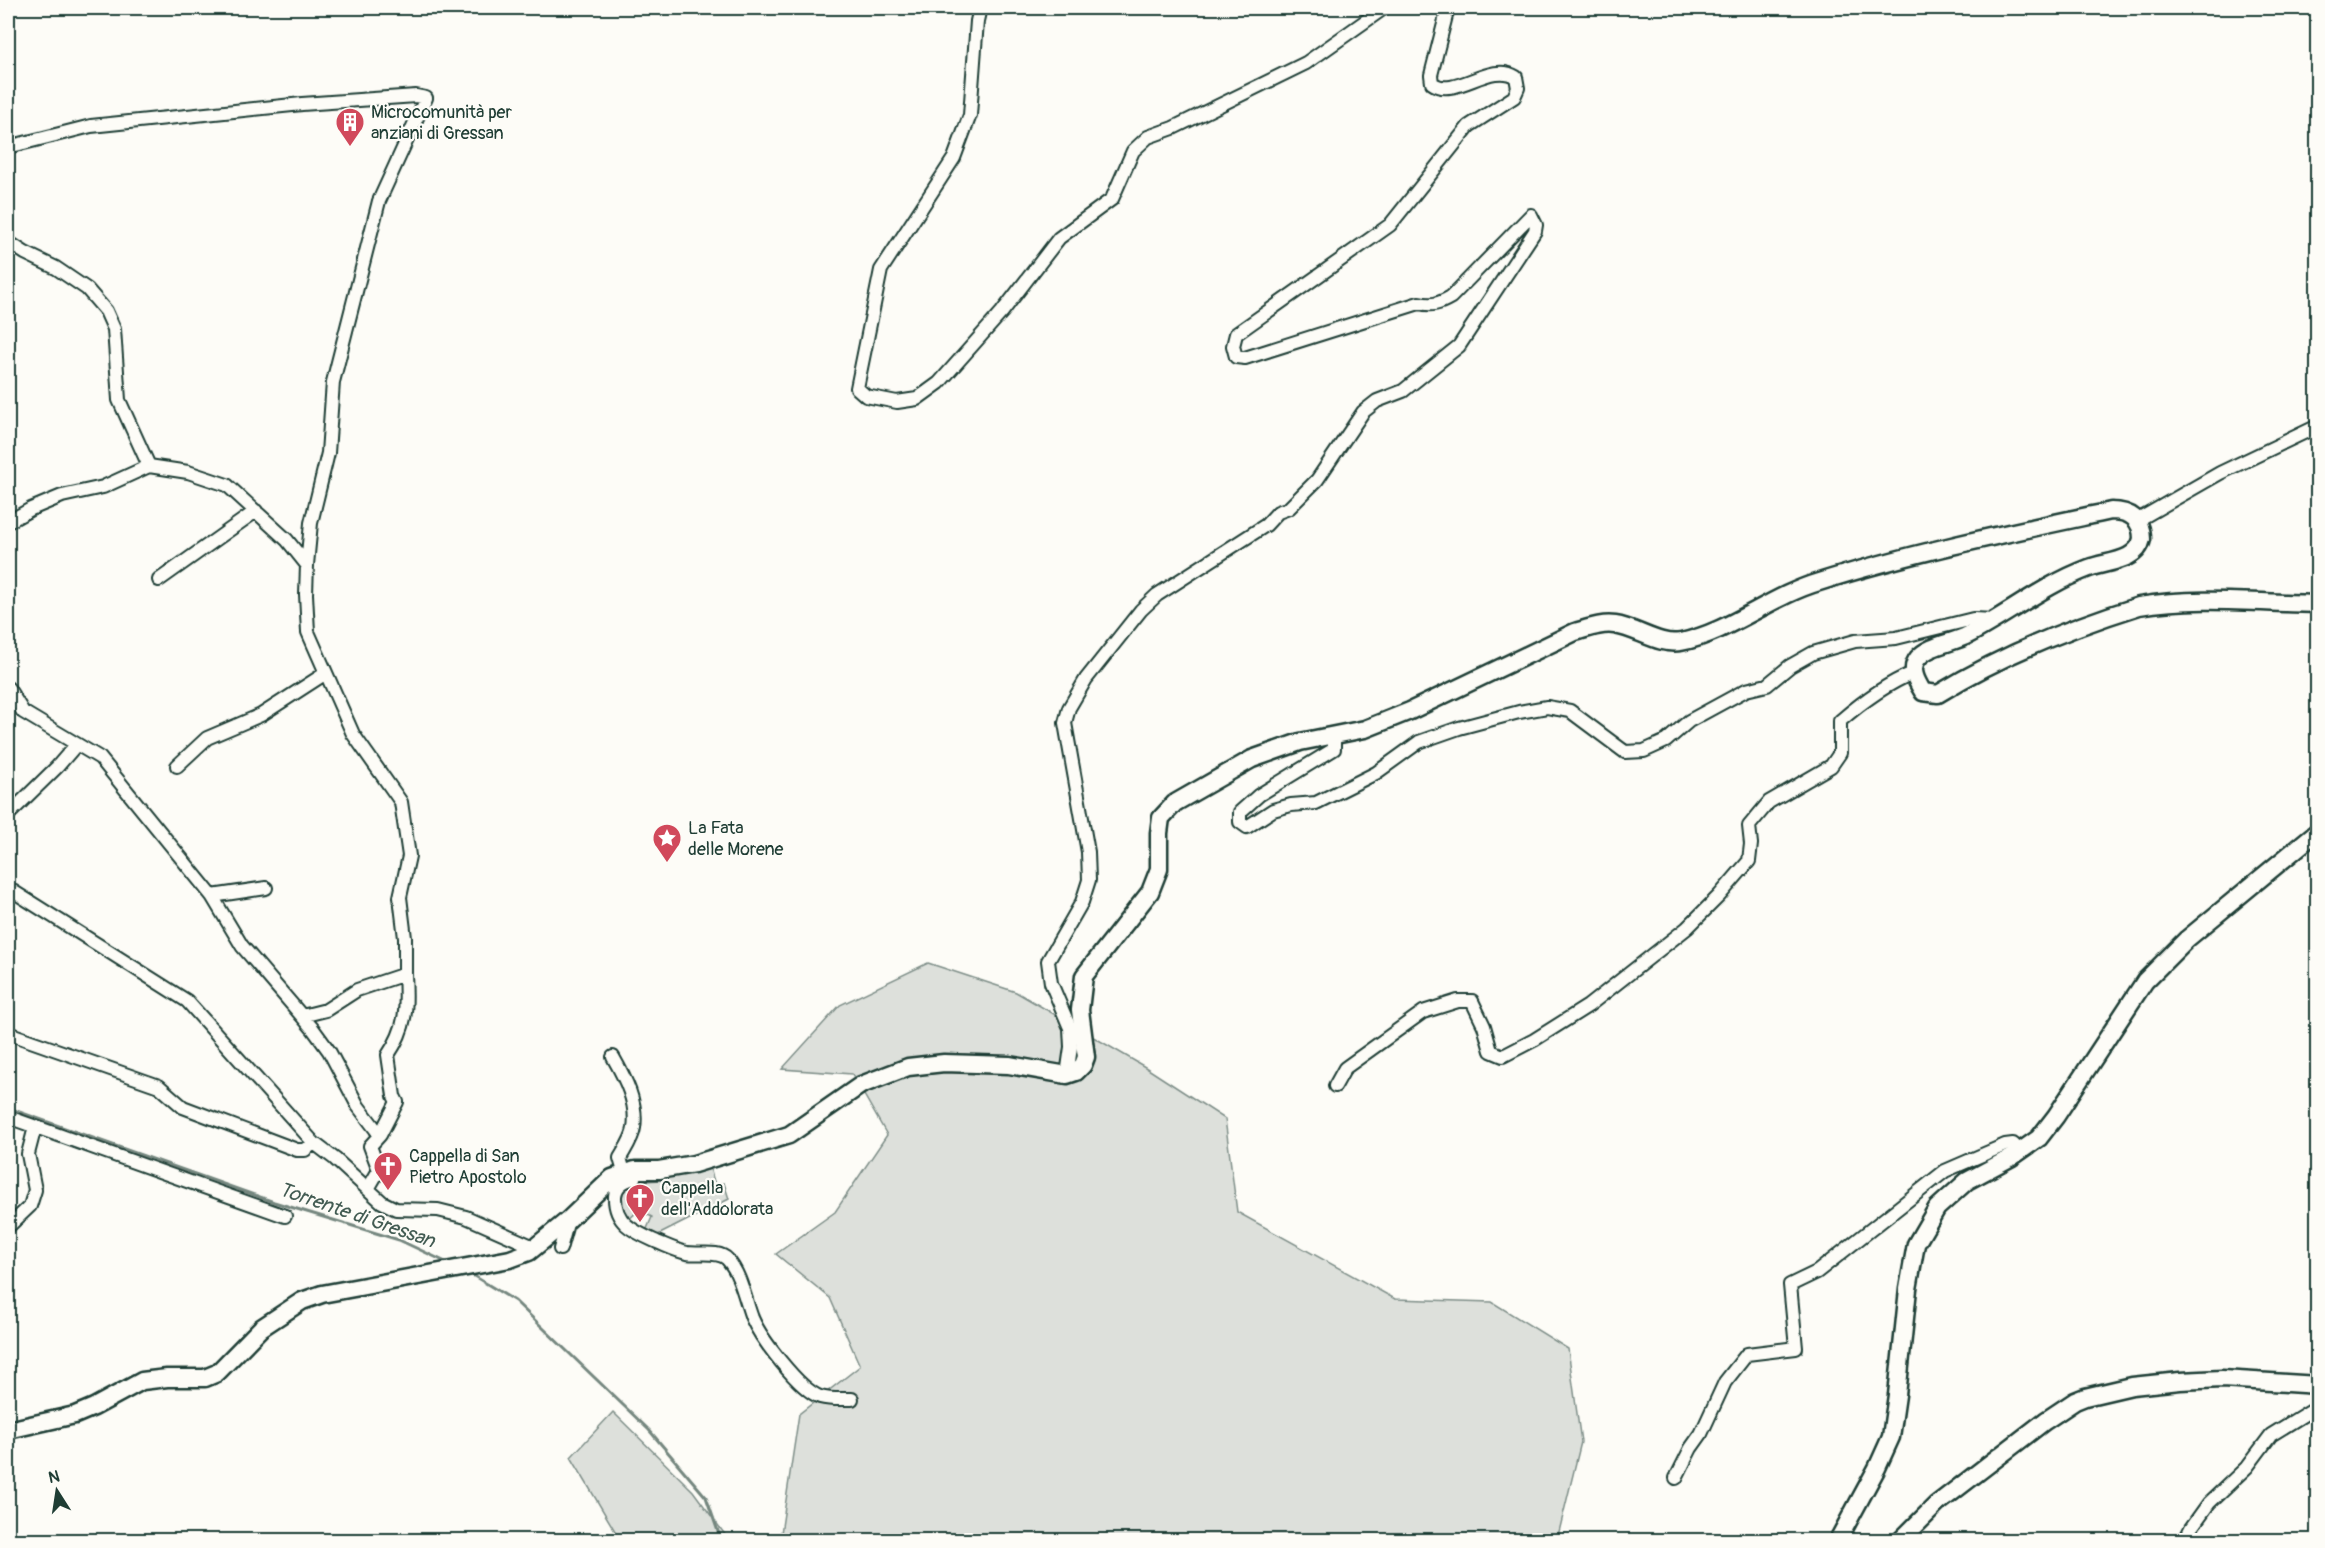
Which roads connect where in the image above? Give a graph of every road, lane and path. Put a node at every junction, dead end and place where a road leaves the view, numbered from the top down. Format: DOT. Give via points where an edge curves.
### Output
graph roads {
  1 [pos="980,8"];
  2 [pos="1384,8"];
  3 [pos="1448,8"];
  4 [pos="8,147"];
  5 [pos="8,242"];
  6 [pos="2318,426"];
  7 [pos="149,466"];
  8 [pos="256,511"];
  9 [pos="2138,520"];
  10 [pos="8,522"];
  11 [pos="308,565"];
  12 [pos="159,580"];
  13 [pos="2318,604"];
  14 [pos="1995,620"];
  15 [pos="326,673"];
  16 [pos="1913,673"];
  17 [pos="8,688"];
  18 [pos="1334,736"];
  19 [pos="76,745"];
  20 [pos="177,766"];
  21 [pos="8,815"];
  22 [pos="2318,831"];
  23 [pos="8,888"];
  24 [pos="266,888"];
  25 [pos="212,896"];
  26 [pos="405,974"];
  27 [pos="302,1016"];
  28 [pos="8,1033"];
  29 [pos="614,1057"];
  30 [pos="1067,1075"];
  31 [pos="1335,1086"];
  32 [pos="8,1117"];
  33 [pos="35,1127"];
  34 [pos="380,1135"];
  35 [pos="314,1143"];
  36 [pos="2020,1151"];
  37 [pos="659,1170"];
  38 [pos="624,1172"];
  39 [pos="368,1190"];
  40 [pos="285,1216"];
  41 [pos="568,1220"];
  42 [pos="8,1227"];
  43 [pos="534,1247"];
  44 [pos="560,1250"];
  45 [pos="2318,1385"];
  46 [pos="852,1399"];
  47 [pos="2318,1406"];
  48 [pos="8,1430"];
  49 [pos="1676,1478"];
  50 [pos="1838,1540"];
  51 [pos="1901,1540"];
  52 [pos="2185,1540"];
  1 -- 2 [label="street" via="970,115 954,158 881,270 858,388 866,396 897,402 917,399 939,383 1002,312 1059,238 1112,199 1132,151 1148,137 1306,63"];
  3 -- 30 [label="street" via="1432,84 1449,87 1508,72 1515,77 1518,88 1514,97 1469,126 1390,225 1236,334 1236,357 1245,358 1419,303 1431,306 1442,302 1532,215 1535,231 1459,346 1403,392 1377,401 1363,412 1317,480 1289,508 1141,610 1069,708 1065,723 1088,852 1089,880 1082,903 1048,961 1051,983 1070,1028"];
  4 -- 11 [label="street" via="91,126 302,104 426,98 378,201 333,382 328,453 311,523"];
  5 -- 7 [label="street" via="87,289 106,312 114,329 119,400"];
  6 -- 9 [label="street" via="2220,473"];
  7 -- 8 [label="street" via="188,472 227,485"];
  7 -- 10 [label="street" via="103,487 62,496"];
  8 -- 11 [label="street"];
  8 -- 12 [label="street"];
  9 -- 14 [label="street" via="2142,539 2136,552 2056,581"];
  9 -- 18 [label="street" via="2131,514 2111,511 1906,558 1816,582 1708,633 1679,642 1617,625 1595,626 1410,711 1365,729"];
  11 -- 15 [label="street" via="308,632"];
  13 -- 16 [label="street" via="2160,602 2116,613 2002,659 1938,694 1923,692"];
  14 -- 16 [label="street" via="1925,652 1916,660"];
  14 -- 18 [label="street" via="1973,619 1896,638 1855,641 1813,653 1767,685 1746,690 1644,751 1625,752 1570,711 1547,707 1458,728 1419,742 1376,773 1316,803 1273,810 1247,827 1240,822 1240,812 1259,795 1334,749"];
  15 -- 20 [label="street" via="261,715 207,738"];
  15 -- 26 [label="street" via="353,734 401,802 409,856 400,897"];
  16 -- 31 [label="street" via="1863,701 1840,721 1840,753 1831,766 1769,802 1749,826 1749,861 1719,896 1687,928 1588,1006 1503,1056 1491,1051 1472,1001 1458,1001 1423,1012 1345,1068"];
  17 -- 19 [label="street" via="23,712"];
  18 -- 30 [label="street" via="1300,742 1252,759 1175,803 1161,818 1159,869 1150,892 1084,976 1080,1010 1086,1057 1076,1072"];
  19 -- 21 [label="street"];
  19 -- 25 [label="street" via="100,758"];
  22 -- 36 [label="street" via="2153,972 2056,1116 2039,1138"];
  23 -- 35 [label="street" via="187,1001"];
  24 -- 25 [label="street"];
  25 -- 27 [label="street" via="242,946"];
  26 -- 27 [label="street" via="357,990 326,1010"];
  26 -- 34 [label="street" via="405,1021 388,1055 398,1102"];
  27 -- 34 [label="street"];
  28 -- 35 [label="street" via="159,1086 183,1107 297,1150 305,1150"];
  29 -- 38 [label="street" via="632,1096 635,1121 620,1158"];
  30 -- 37 [label="street" via="1009,1065 944,1063 908,1067 861,1085 789,1135 694,1164"];
  32 -- 33 [label="street"];
  33 -- 40 [label="street"];
  33 -- 42 [label="street" via="28,1154 35,1190 30,1206"];
  34 -- 39 [label="street" via="370,1146 379,1170"];
  35 -- 39 [label="street"];
  36 -- 49 [label="street" via="2013,1144 2005,1144 1945,1171 1817,1272 1790,1285 1796,1348 1748,1353 1725,1382"];
  36 -- 50 [label="street" via="1952,1192 1937,1208 1916,1244 1891,1437"];
  37 -- 38 [label="street"];
  37 -- 46 [label="street" via="656,1177 634,1178 617,1187 616,1209 624,1224 632,1231 687,1253 723,1256 738,1279 753,1321 793,1376 818,1396"];
  38 -- 41 [label="street" via="606,1183"];
  39 -- 43 [label="street" via="396,1209 438,1210 466,1217"];
  41 -- 43 [label="street"];
  41 -- 44 [label="street"];
  43 -- 48 [label="street" via="510,1259 322,1294 302,1301 261,1328 217,1373 205,1378 142,1381 75,1415"];
  45 -- 51 [label="street" via="2222,1379 2180,1381 2132,1386 2085,1397 2045,1421 1937,1504"];
  47 -- 52 [label="street" via="2271,1435 2247,1467 2209,1503"];
}
